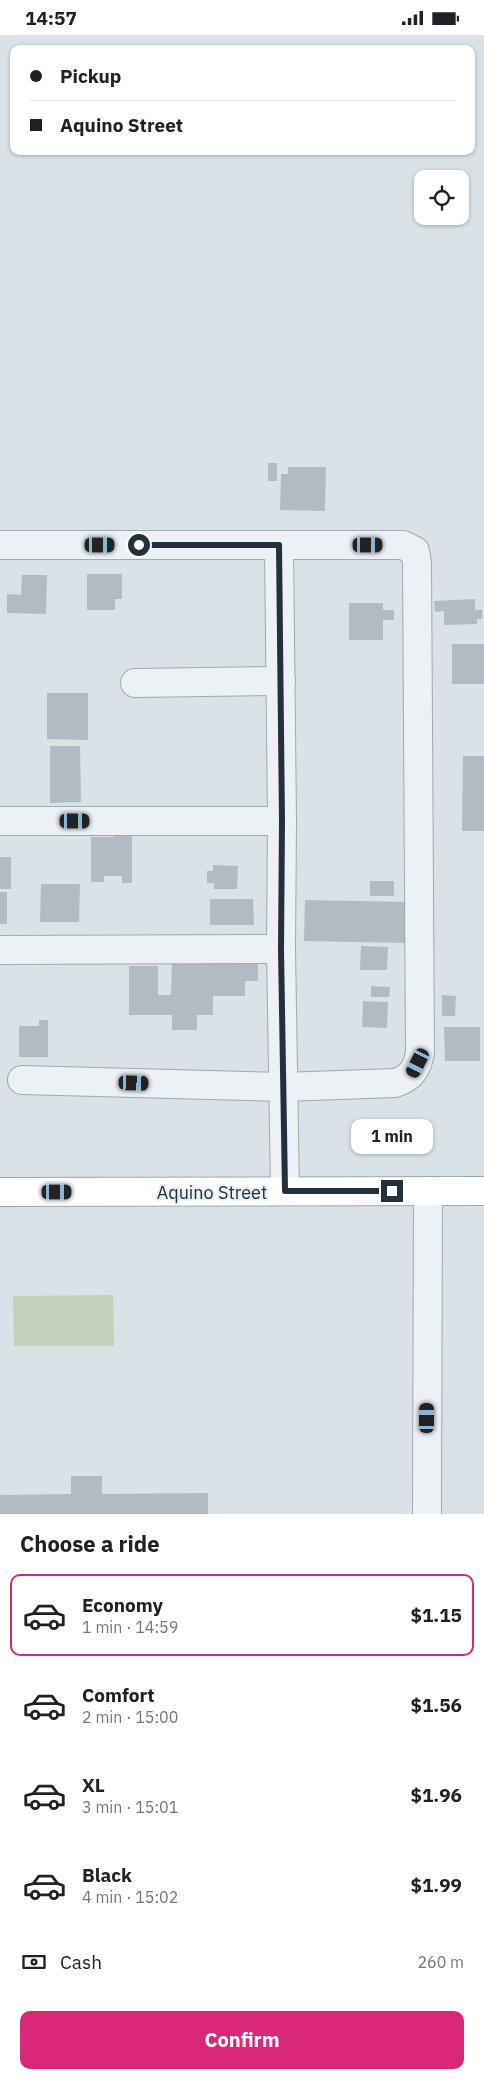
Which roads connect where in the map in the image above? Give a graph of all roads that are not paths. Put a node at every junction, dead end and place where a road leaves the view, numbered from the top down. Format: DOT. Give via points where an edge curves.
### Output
graph roads {
  1 [pos="0,545"];
  2 [pos="279,545"];
  3 [pos="281,681"];
  4 [pos="135,683"];
  5 [pos="0,821"];
  6 [pos="282,821"];
  7 [pos="281,949"];
  8 [pos="0,950"];
  9 [pos="22,1080"];
  10 [pos="284,1087"];
  11 [pos="285,1191"];
  12 [pos="428,1191"];
  13 [pos="484,1191"];
  14 [pos="0,1192"];
  15 [pos="427,1513"];
  1 -- 2 [label="street"];
  2 -- 3 [label="street"];
  2 -- 10 [label="street" via="403,545 415,551 417,563 418,1063 413,1073 395,1083"];
  3 -- 4 [label="street"];
  3 -- 6 [label="street"];
  5 -- 6 [label="street"];
  6 -- 7 [label="street"];
  7 -- 8 [label="street"];
  7 -- 10 [label="street"];
  9 -- 10 [label="street"];
  10 -- 11 [label="street"];
  11 -- 12 [label="main road, Aquino Street"];
  11 -- 14 [label="main road, Aquino Street"];
  12 -- 13 [label="main road, Aquino Street"];
  12 -- 15 [label="street"];
}
